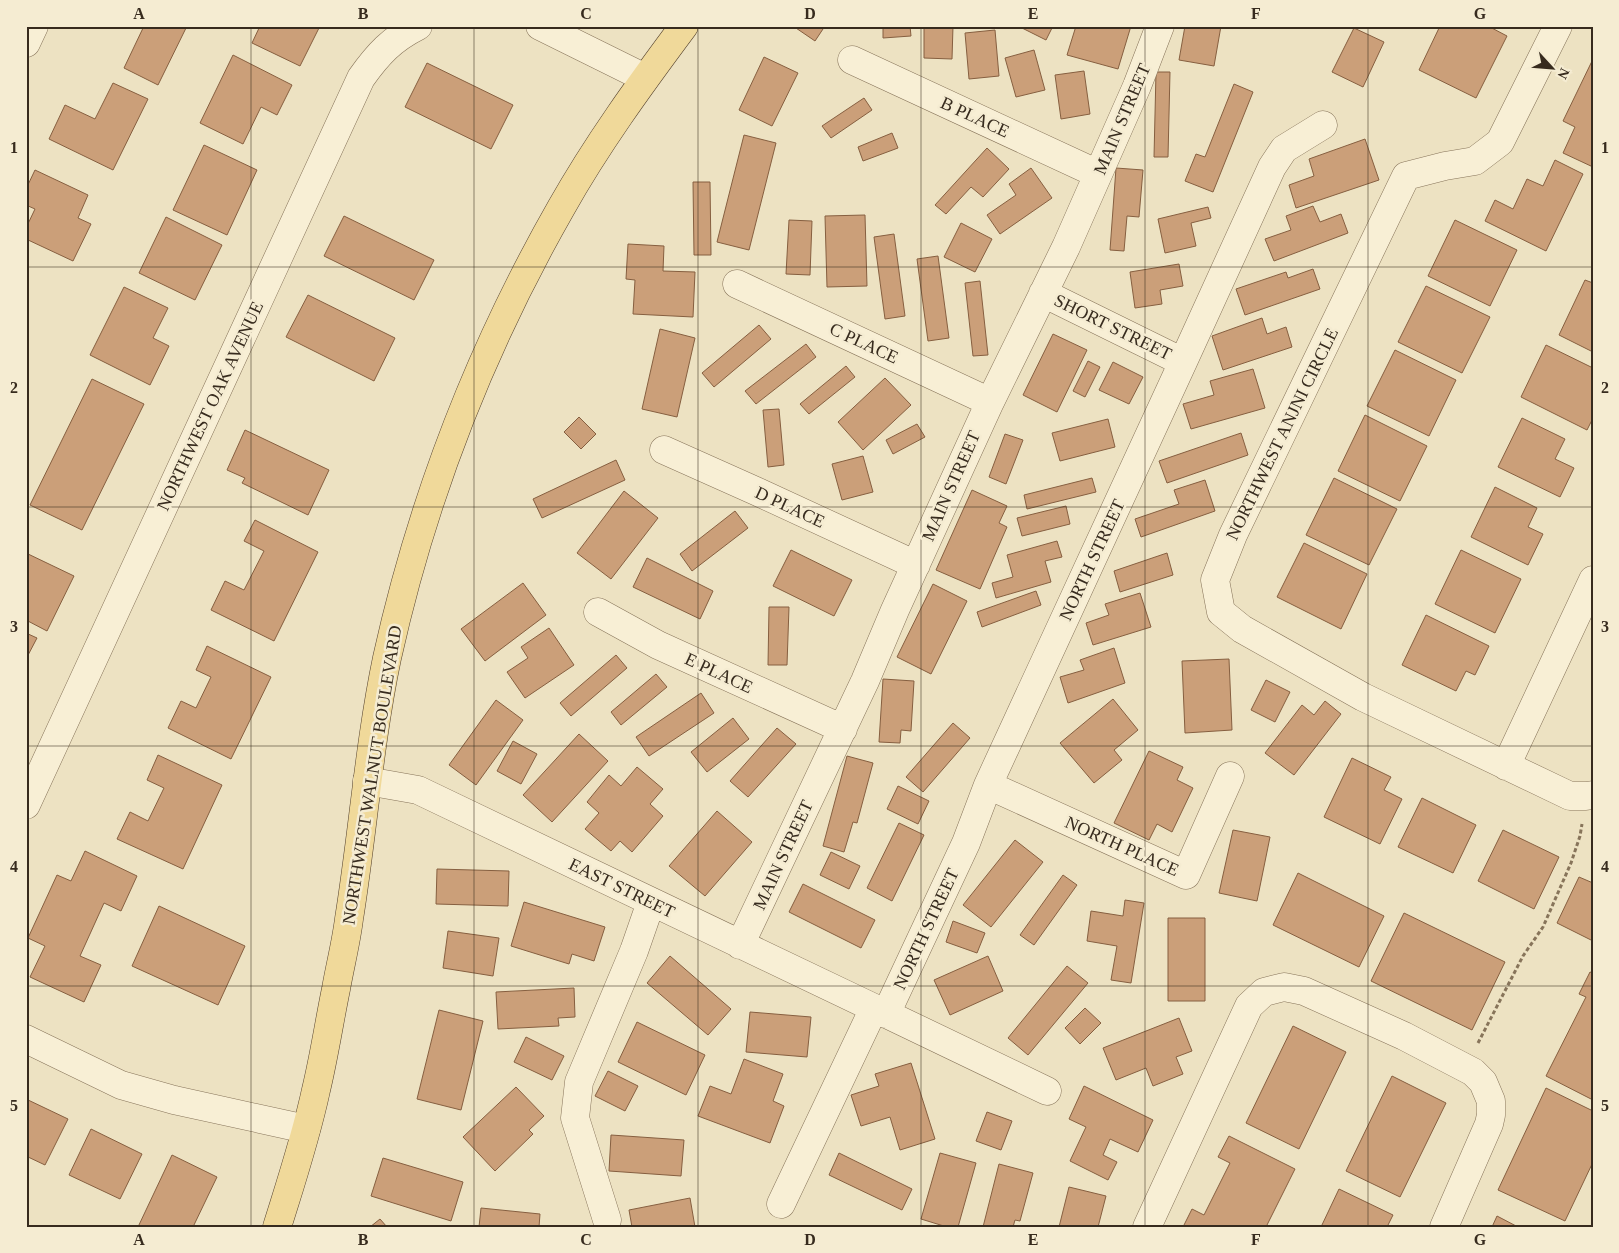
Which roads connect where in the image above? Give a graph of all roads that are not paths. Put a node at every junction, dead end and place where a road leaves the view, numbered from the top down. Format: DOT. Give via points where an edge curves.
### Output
graph roads {
  1 [pos="34,26"];
  2 [pos="418,26"];
  3 [pos="540,26"];
  4 [pos="684,26"];
  5 [pos="1160,26"];
  6 [pos="1558,26"];
  7 [pos="26,43"];
  8 [pos="852,60"];
  9 [pos="645,78"];
  10 [pos="1323,125"];
  11 [pos="1098,174"];
  12 [pos="738,284"];
  13 [pos="1043,293"];
  14 [pos="1183,362"];
  15 [pos="990,402"];
  16 [pos="664,450"];
  17 [pos="916,565"];
  18 [pos="1593,580"];
  19 [pos="598,612"];
  20 [pos="843,729"];
  21 [pos="1506,766"];
  22 [pos="1230,776"];
  23 [pos="367,781"];
  24 [pos="988,785"];
  25 [pos="1589,796"];
  26 [pos="26,805"];
  27 [pos="651,902"];
  28 [pos="740,945"];
  29 [pos="880,1011"];
  30 [pos="26,1039"];
  31 [pos="1047,1091"];
  32 [pos="306,1129"];
  33 [pos="781,1204"];
  34 [pos="607,1220"];
  35 [pos="277,1227"];
  36 [pos="1147,1227"];
  37 [pos="1444,1227"];
  1 -- 7 [label="street"];
  2 -- 26 [label="street, NORTHWEST OAK AVENUE" via="400,35 374,59 361,78"];
  3 -- 9 [label="street"];
  4 -- 9 [label="main road, NORTHWEST WALNUT BOULEVARD"];
  5 -- 11 [label="street, MAIN STREET"];
  6 -- 21 [label="street, NORTHWEST ANJNI CIRCLE" via="1500,142 1475,161 1406,176 1233,535 1215,580 1221,612 1242,629 1363,697"];
  8 -- 11 [label="street, B PLACE"];
  9 -- 23 [label="main road, NORTHWEST WALNUT BOULEVARD" via="561,207 524,275 474,385 435,485 405,584 387,661"];
  10 -- 14 [label="street, NORTH STREET" via="1284,149 1272,167"];
  11 -- 13 [label="street, MAIN STREET"];
  12 -- 15 [label="street, C PLACE"];
  13 -- 14 [label="street, SHORT STREET"];
  13 -- 15 [label="street, MAIN STREET"];
  14 -- 24 [label="street, NORTH STREET"];
  15 -- 17 [label="street, MAIN STREET"];
  16 -- 17 [label="street, D PLACE"];
  17 -- 20 [label="street, MAIN STREET"];
  18 -- 21 [label="street"];
  19 -- 20 [label="street, E PLACE" via="658,645"];
  20 -- 28 [label="street, MAIN STREET"];
  21 -- 25 [label="street, NORTHWEST ANJNI CIRCLE" via="1570,796"];
  22 -- 24 [label="street, NORTH PLACE" via="1186,875"];
  23 -- 27 [label="street, EAST STREET" via="418,790"];
  23 -- 32 [label="main road, NORTHWEST WALNUT BOULEVARD" via="349,920 316,1093"];
  24 -- 29 [label="street, NORTH STREET" via="966,844"];
  27 -- 28 [label="street, EAST STREET"];
  27 -- 34 [label="street" via="579,1082 575,1118"];
  28 -- 29 [label="street, EAST STREET"];
  29 -- 31 [label="street"];
  29 -- 33 [label="street, NORTH STREET"];
  30 -- 32 [label="street" via="121,1084 174,1100"];
  32 -- 35 [label="main road, NORTHWEST WALNUT BOULEVARD"];
  36 -- 37 [label="street" via="1249,1006 1264,992 1284,987 1304,991 1404,1036 1473,1072 1483,1082 1491,1101 1491,1115"];
}
